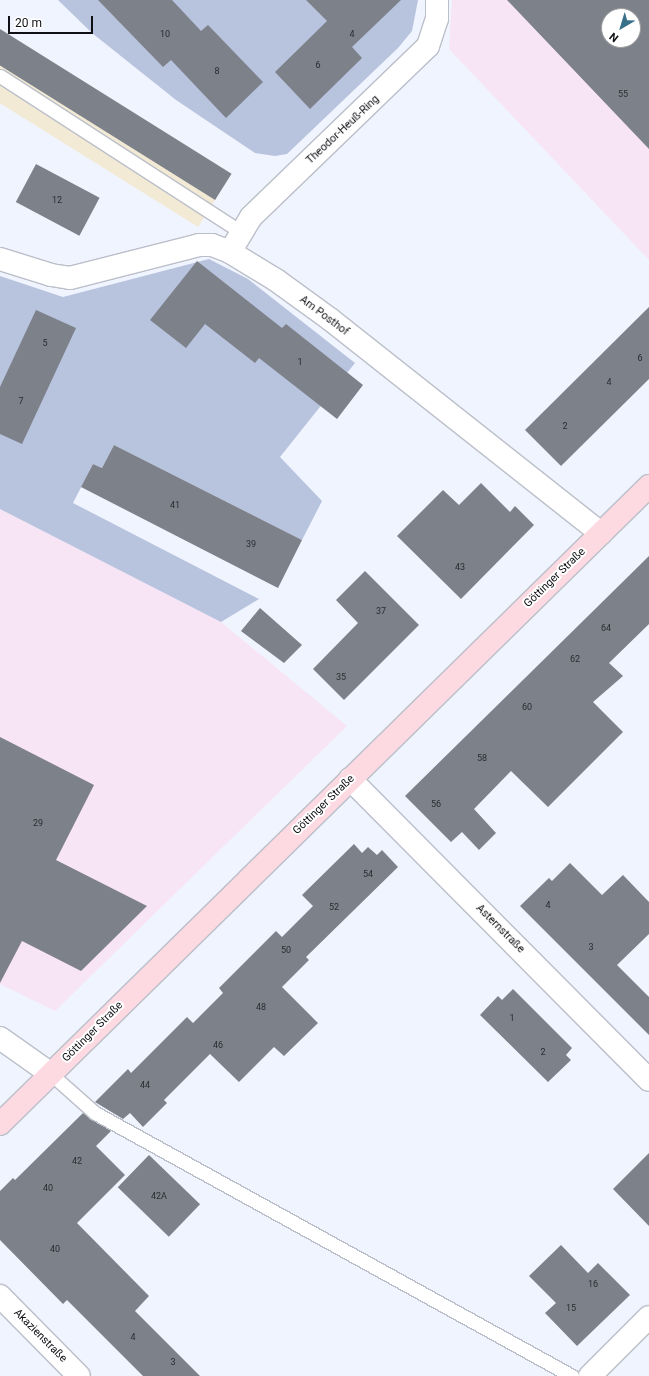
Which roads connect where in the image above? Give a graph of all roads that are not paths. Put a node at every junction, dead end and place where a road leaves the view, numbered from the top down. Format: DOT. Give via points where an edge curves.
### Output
graph roads {
  1 [pos="437,0"];
  2 [pos="0,76"];
  3 [pos="240,231"];
  4 [pos="230,252"];
  5 [pos="0,259"];
  6 [pos="649,486"];
  7 [pos="601,533"];
  8 [pos="350,779"];
  9 [pos="0,1038"];
  10 [pos="51,1074"];
  11 [pos="649,1080"];
  12 [pos="0,1124"];
  13 [pos="0,1296"];
  14 [pos="649,1317"];
  15 [pos="79,1376"];
  16 [pos="572,1376"];
  17 [pos="590,1376"];
  1 -- 3 [label="street, Theodor-Heuß-Ring" via="437,19 428,46"];
  2 -- 3 [label="lane"];
  3 -- 4 [label="street, Theodor-Heuß-Ring"];
  4 -- 5 [label="street, Am Posthof" via="212,245 199,245 70,278 51,275"];
  4 -- 7 [label="street, Am Posthof" via="331,320"];
  6 -- 7 [label="main road, Göttinger Straße"];
  7 -- 8 [label="main road, Göttinger Straße"];
  8 -- 10 [label="main road, Göttinger Straße"];
  8 -- 11 [label="street, Asternstraße"];
  9 -- 10 [label="street"];
  10 -- 12 [label="main road, Göttinger Straße"];
  10 -- 16 [label="lane" via="95,1113"];
  13 -- 15 [label="street, Akazienstraße"];
  14 -- 17 [label="street"];
}
